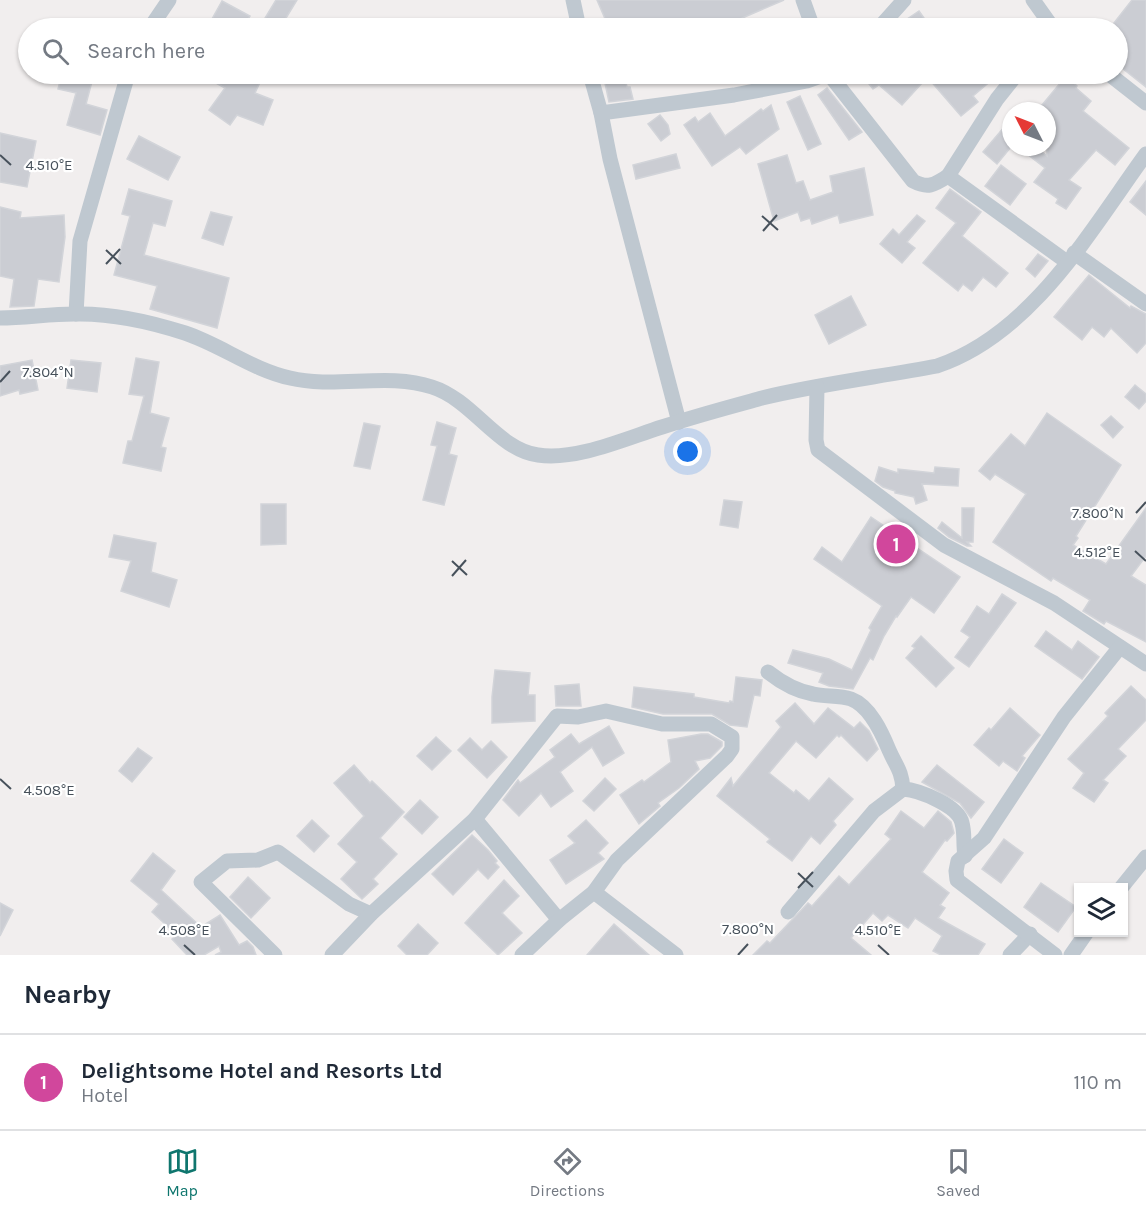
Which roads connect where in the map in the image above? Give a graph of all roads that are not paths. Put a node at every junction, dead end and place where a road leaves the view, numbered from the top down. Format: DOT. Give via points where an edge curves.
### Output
graph roads {
  1 [pos="169,0"];
  2 [pos="573,0"];
  3 [pos="803,0"];
  4 [pos="904,0"];
  5 [pos="1033,0"];
  6 [pos="157,18"];
  7 [pos="577,18"];
  8 [pos="809,18"];
  9 [pos="888,18"];
  10 [pos="1046,18"];
  11 [pos="125,84"];
  12 [pos="593,84"];
  13 [pos="791,84"];
  14 [pos="836,84"];
  15 [pos="1009,84"];
  16 [pos="1122,84"];
  17 [pos="1146,103"];
  18 [pos="602,113"];
  19 [pos="1146,154"];
  20 [pos="948,176"];
  21 [pos="1071,257"];
  22 [pos="1146,304"];
  23 [pos="76,314"];
  24 [pos="0,318"];
  25 [pos="817,387"];
  26 [pos="679,422"];
  27 [pos="1120,647"];
  28 [pos="1146,664"];
  29 [pos="768,672"];
  30 [pos="903,789"];
  31 [pos="475,819"];
  32 [pos="965,856"];
  33 [pos="1146,857"];
  34 [pos="1124,883"];
  35 [pos="594,892"];
  36 [pos="788,912"];
  37 [pos="370,914"];
  38 [pos="559,920"];
  39 [pos="1030,934"];
  40 [pos="1084,937"];
  41 [pos="276,955"];
  42 [pos="332,955"];
  43 [pos="522,955"];
  44 [pos="676,955"];
  45 [pos="1010,955"];
  46 [pos="1055,955"];
  47 [pos="1071,955"];
  1 -- 6 [label="street"];
  2 -- 7 [label="street"];
  3 -- 8 [label="street"];
  4 -- 9 [label="street"];
  5 -- 10 [label="street"];
  11 -- 23 [label="street" via="80,241"];
  12 -- 18 [label="street"];
  13 -- 18 [label="street"];
  14 -- 20 [label="street" via="913,181 922,186 935,185"];
  15 -- 20 [label="street"];
  16 -- 17 [label="street"];
  18 -- 26 [label="street" via="610,159"];
  19 -- 21 [label="street"];
  20 -- 21 [label="street"];
  21 -- 22 [label="street"];
  21 -- 25 [label="street" via="1015,321 951,362"];
  23 -- 24 [label="street"];
  23 -- 26 [label="street" via="135,321 186,333 289,378 431,386 453,395 501,437 536,455 555,456 606,446"];
  25 -- 26 [label="street"];
  25 -- 27 [label="street" via="818,450 944,545 1054,603"];
  27 -- 28 [label="street"];
  27 -- 32 [label="street" via="1064,717 984,838"];
  29 -- 30 [label="street" via="796,690 851,699 860,705 903,776"];
  30 -- 32 [label="street" via="933,797 958,815"];
  30 -- 36 [label="street" via="874,811"];
  31 -- 35 [label="street" via="557,716 578,717 606,711 662,724 711,724 727,732 732,737 732,748 727,756 617,860"];
  31 -- 37 [label="street"];
  31 -- 38 [label="street"];
  32 -- 39 [label="street" via="958,861 957,880"];
  33 -- 34 [label="street"];
  35 -- 38 [label="street"];
  35 -- 44 [label="street"];
  37 -- 41 [label="street" via="349,904 278,852 258,860 227,861 201,882"];
  37 -- 42 [label="street"];
  38 -- 43 [label="street"];
  39 -- 45 [label="street"];
  39 -- 46 [label="street"];
  40 -- 47 [label="street"];
}
